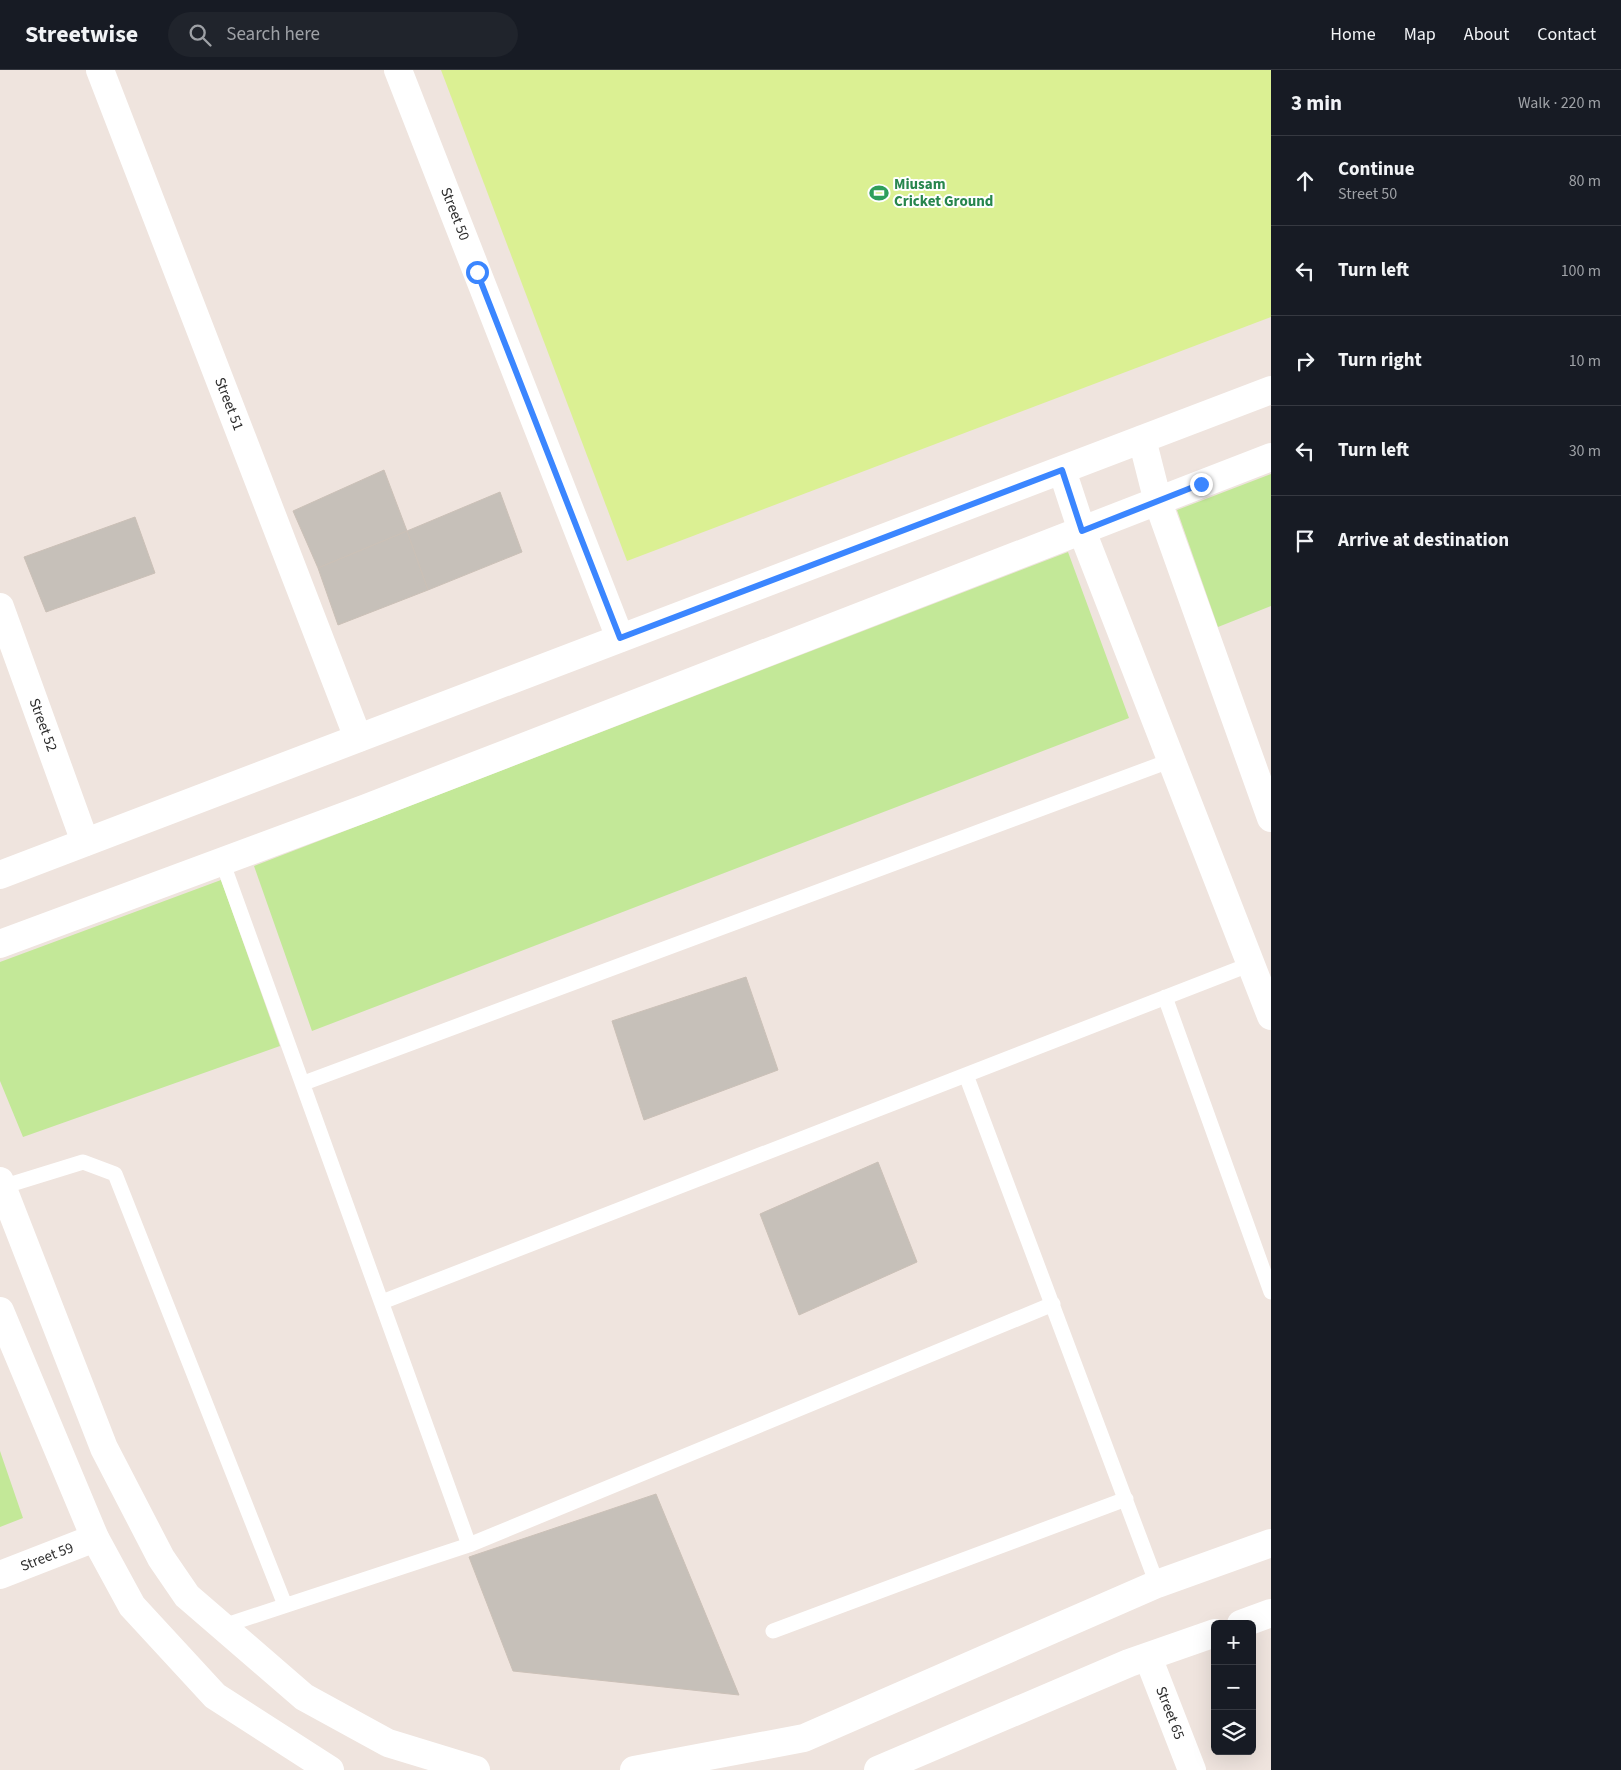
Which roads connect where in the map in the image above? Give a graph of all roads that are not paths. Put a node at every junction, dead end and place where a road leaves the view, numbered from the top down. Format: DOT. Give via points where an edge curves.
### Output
graph roads {
  1 [pos="100,70"];
  2 [pos="398,70"];
  3 [pos="1271,390"];
  4 [pos="1142,439"];
  5 [pos="1271,457"];
  6 [pos="1062,470"];
  7 [pos="1158,502"];
  8 [pos="1082,531"];
  9 [pos="0,607"];
  10 [pos="620,638"];
  11 [pos="358,738"];
  12 [pos="1172,760"];
  13 [pos="1271,818"];
  14 [pos="86,842"];
  15 [pos="222,861"];
  16 [pos="0,875"];
  17 [pos="0,944"];
  18 [pos="1251,964"];
  19 [pos="1165,997"];
  20 [pos="1271,1016"];
  21 [pos="966,1075"];
  22 [pos="304,1083"];
  23 [pos="1,1184"];
  24 [pos="1271,1290"];
  25 [pos="382,1302"];
  26 [pos="1053,1304"];
  27 [pos="0,1311"];
  28 [pos="1126,1499"];
  29 [pos="95,1538"];
  30 [pos="1271,1543"];
  31 [pos="469,1545"];
  32 [pos="0,1575"];
  33 [pos="1158,1584"];
  34 [pos="285,1605"];
  35 [pos="1271,1613"];
  36 [pos="1252,1620"];
  37 [pos="220,1627"];
  38 [pos="773,1631"];
  39 [pos="1211,1634"];
  40 [pos="1148,1657"];
  41 [pos="330,1770"];
  42 [pos="476,1770"];
  43 [pos="634,1770"];
  44 [pos="878,1770"];
  45 [pos="1192,1770"];
  1 -- 11 [label="street, Street 51"];
  2 -- 10 [label="street, Street 50"];
  3 -- 4 [label="street"];
  4 -- 6 [label="street"];
  4 -- 7 [label="street"];
  5 -- 7 [label="street"];
  6 -- 8 [label="street"];
  6 -- 10 [label="street"];
  7 -- 8 [label="street"];
  7 -- 13 [label="street"];
  8 -- 12 [label="street"];
  8 -- 15 [label="street"];
  9 -- 14 [label="street, Street 52"];
  10 -- 11 [label="street"];
  11 -- 14 [label="street"];
  12 -- 18 [label="street"];
  12 -- 22 [label="lane"];
  14 -- 16 [label="street"];
  15 -- 17 [label="street"];
  15 -- 22 [label="lane"];
  18 -- 19 [label="lane"];
  18 -- 20 [label="street"];
  19 -- 21 [label="lane"];
  19 -- 24 [label="lane"];
  21 -- 25 [label="lane"];
  21 -- 26 [label="lane"];
  22 -- 25 [label="lane"];
  23 -- 34 [label="lane" via="84,1162 115,1174"];
  23 -- 37 [label="street" via="104,1448 161,1558 187,1596"];
  25 -- 31 [label="lane"];
  26 -- 28 [label="lane"];
  26 -- 31 [label="lane"];
  27 -- 29 [label="street"];
  28 -- 33 [label="lane"];
  28 -- 38 [label="lane"];
  29 -- 32 [label="street, Street 59"];
  29 -- 41 [label="street" via="132,1606 215,1696"];
  30 -- 33 [label="street"];
  31 -- 34 [label="lane"];
  33 -- 43 [label="street" via="804,1738"];
  34 -- 37 [label="lane"];
  35 -- 36 [label="street"];
  37 -- 42 [label="street" via="304,1698 388,1742"];
  39 -- 40 [label="street"];
  40 -- 44 [label="street"];
  40 -- 45 [label="street, Street 65"];
}
